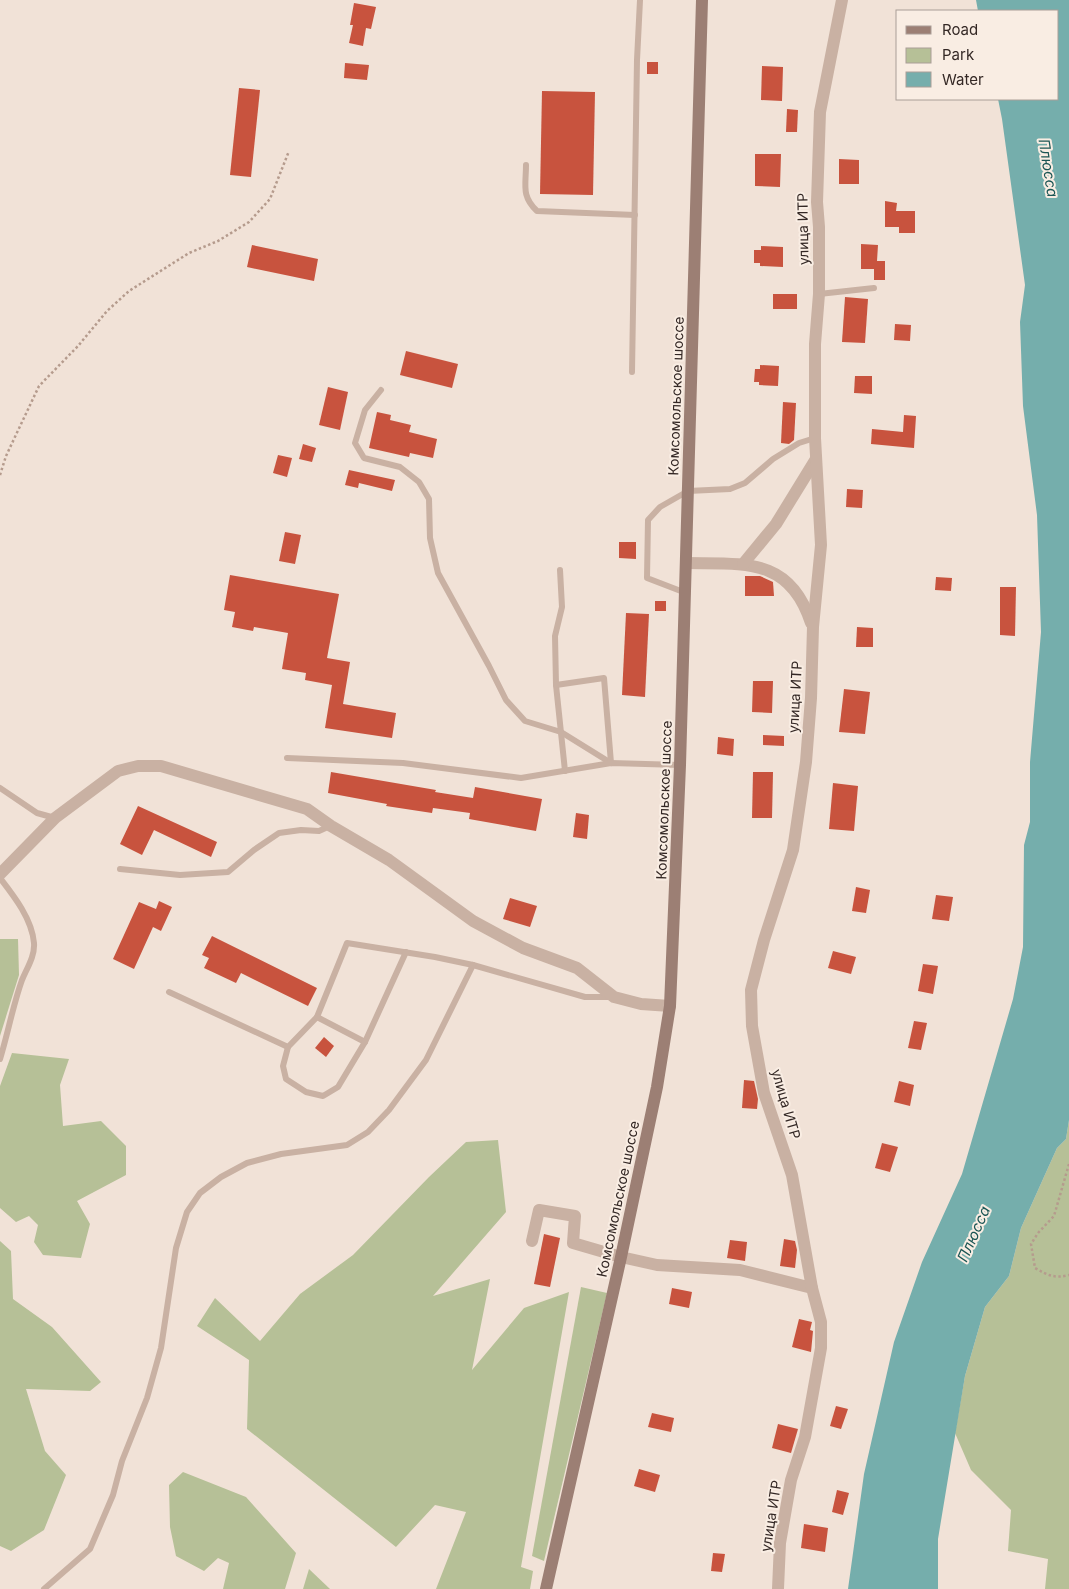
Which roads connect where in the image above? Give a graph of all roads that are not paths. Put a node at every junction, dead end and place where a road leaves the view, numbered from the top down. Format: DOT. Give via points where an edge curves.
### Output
graph roads {
  1 [pos="640,0"];
  2 [pos="702,0"];
  3 [pos="842,0"];
  4 [pos="526,165"];
  5 [pos="635,215"];
  6 [pos="874,288"];
  7 [pos="819,294"];
  8 [pos="632,372"];
  9 [pos="381,390"];
  10 [pos="815,438"];
  11 [pos="816,459"];
  12 [pos="688,491"];
  13 [pos="686,563"];
  14 [pos="741,564"];
  15 [pos="560,570"];
  16 [pos="686,593"];
  17 [pos="813,627"];
  18 [pos="556,685"];
  19 [pos="561,732"];
  20 [pos="287,758"];
  21 [pos="611,763"];
  22 [pos="680,765"];
  23 [pos="565,771"];
  24 [pos="0,788"];
  25 [pos="55,818"];
  26 [pos="331,826"];
  27 [pos="120,869"];
  28 [pos="0,874"];
  29 [pos="0,878"];
  30 [pos="406,952"];
  31 [pos="473,965"];
  32 [pos="169,992"];
  33 [pos="614,997"];
  34 [pos="670,1006"];
  35 [pos="317,1017"];
  36 [pos="365,1042"];
  37 [pos="288,1047"];
  38 [pos="0,1059"];
  39 [pos="532,1241"];
  40 [pos="621,1257"];
  41 [pos="812,1288"];
  42 [pos="44,1589"];
  43 [pos="546,1589"];
  44 [pos="778,1589"];
  1 -- 5 [label="lane"];
  2 -- 12 [label="main road, Комсомольское шоссе"];
  3 -- 7 [label="street, улица ИТР" via="820,112 817,202"];
  4 -- 5 [label="lane" via="525,195 537,211"];
  5 -- 8 [label="lane"];
  6 -- 7 [label="lane"];
  7 -- 10 [label="street, улица ИТР" via="815,344"];
  9 -- 19 [label="lane" via="365,410 355,443 364,458 400,467 419,482 430,499 430,538 438,573 506,700 525,721"];
  10 -- 11 [label="street, улица ИТР"];
  10 -- 12 [label="lane" via="799,443 773,459 745,483 730,490"];
  11 -- 14 [label="street" via="776,524"];
  11 -- 17 [label="street, улица ИТР" via="821,545"];
  12 -- 13 [label="main road, Комсомольское шоссе"];
  12 -- 16 [label="lane" via="660,507 648,520 647,578"];
  13 -- 14 [label="street, улица ИТР"];
  13 -- 16 [label="main road, Комсомольское шоссе"];
  14 -- 17 [label="street, улица ИТР" via="761,567 793,586 806,605"];
  15 -- 18 [label="lane" via="562,607 555,636"];
  16 -- 22 [label="main road, Комсомольское шоссе"];
  17 -- 41 [label="street, улица ИТР" via="806,752 792,850 751,990 752,1026 764,1093 792,1175"];
  18 -- 19 [label="lane"];
  18 -- 21 [label="lane" via="604,678"];
  19 -- 21 [label="lane"];
  19 -- 23 [label="lane"];
  20 -- 23 [label="lane" via="403,763 521,778"];
  21 -- 22 [label="lane"];
  21 -- 23 [label="lane"];
  22 -- 34 [label="main road, Комсомольское шоссе"];
  24 -- 25 [label="lane" via="37,813"];
  25 -- 26 [label="street" via="118,771 138,766 161,766 307,809"];
  25 -- 28 [label="street"];
  26 -- 27 [label="lane" via="318,831 279,833 228,872 180,875"];
  26 -- 33 [label="street" via="389,860 473,921 523,948 577,968"];
  29 -- 38 [label="lane" via="28,922 34,943 33,956 22,980"];
  30 -- 31 [label="lane"];
  30 -- 35 [label="lane" via="347,943"];
  30 -- 36 [label="lane"];
  31 -- 33 [label="lane" via="585,997"];
  31 -- 42 [label="lane" via="426,1060 389,1110 368,1132 347,1144 247,1163 221,1176 200,1193 187,1212 176,1248 161,1348 113,1495 90,1549"];
  32 -- 37 [label="lane"];
  33 -- 34 [label="street" via="641,1004"];
  34 -- 40 [label="main road, Комсомольское шоссе" via="657,1087"];
  35 -- 36 [label="lane"];
  35 -- 37 [label="lane"];
  36 -- 37 [label="lane" via="338,1087 323,1096 306,1092 286,1079 283,1066"];
  39 -- 40 [label="street" via="539,1210 575,1216 573,1243"];
  40 -- 41 [label="street" via="657,1265 740,1270"];
  40 -- 43 [label="main road, Комсомольское шоссе"];
  41 -- 44 [label="street, улица ИТР" via="821,1322 820,1348 805,1437 791,1480 780,1543"];
}
